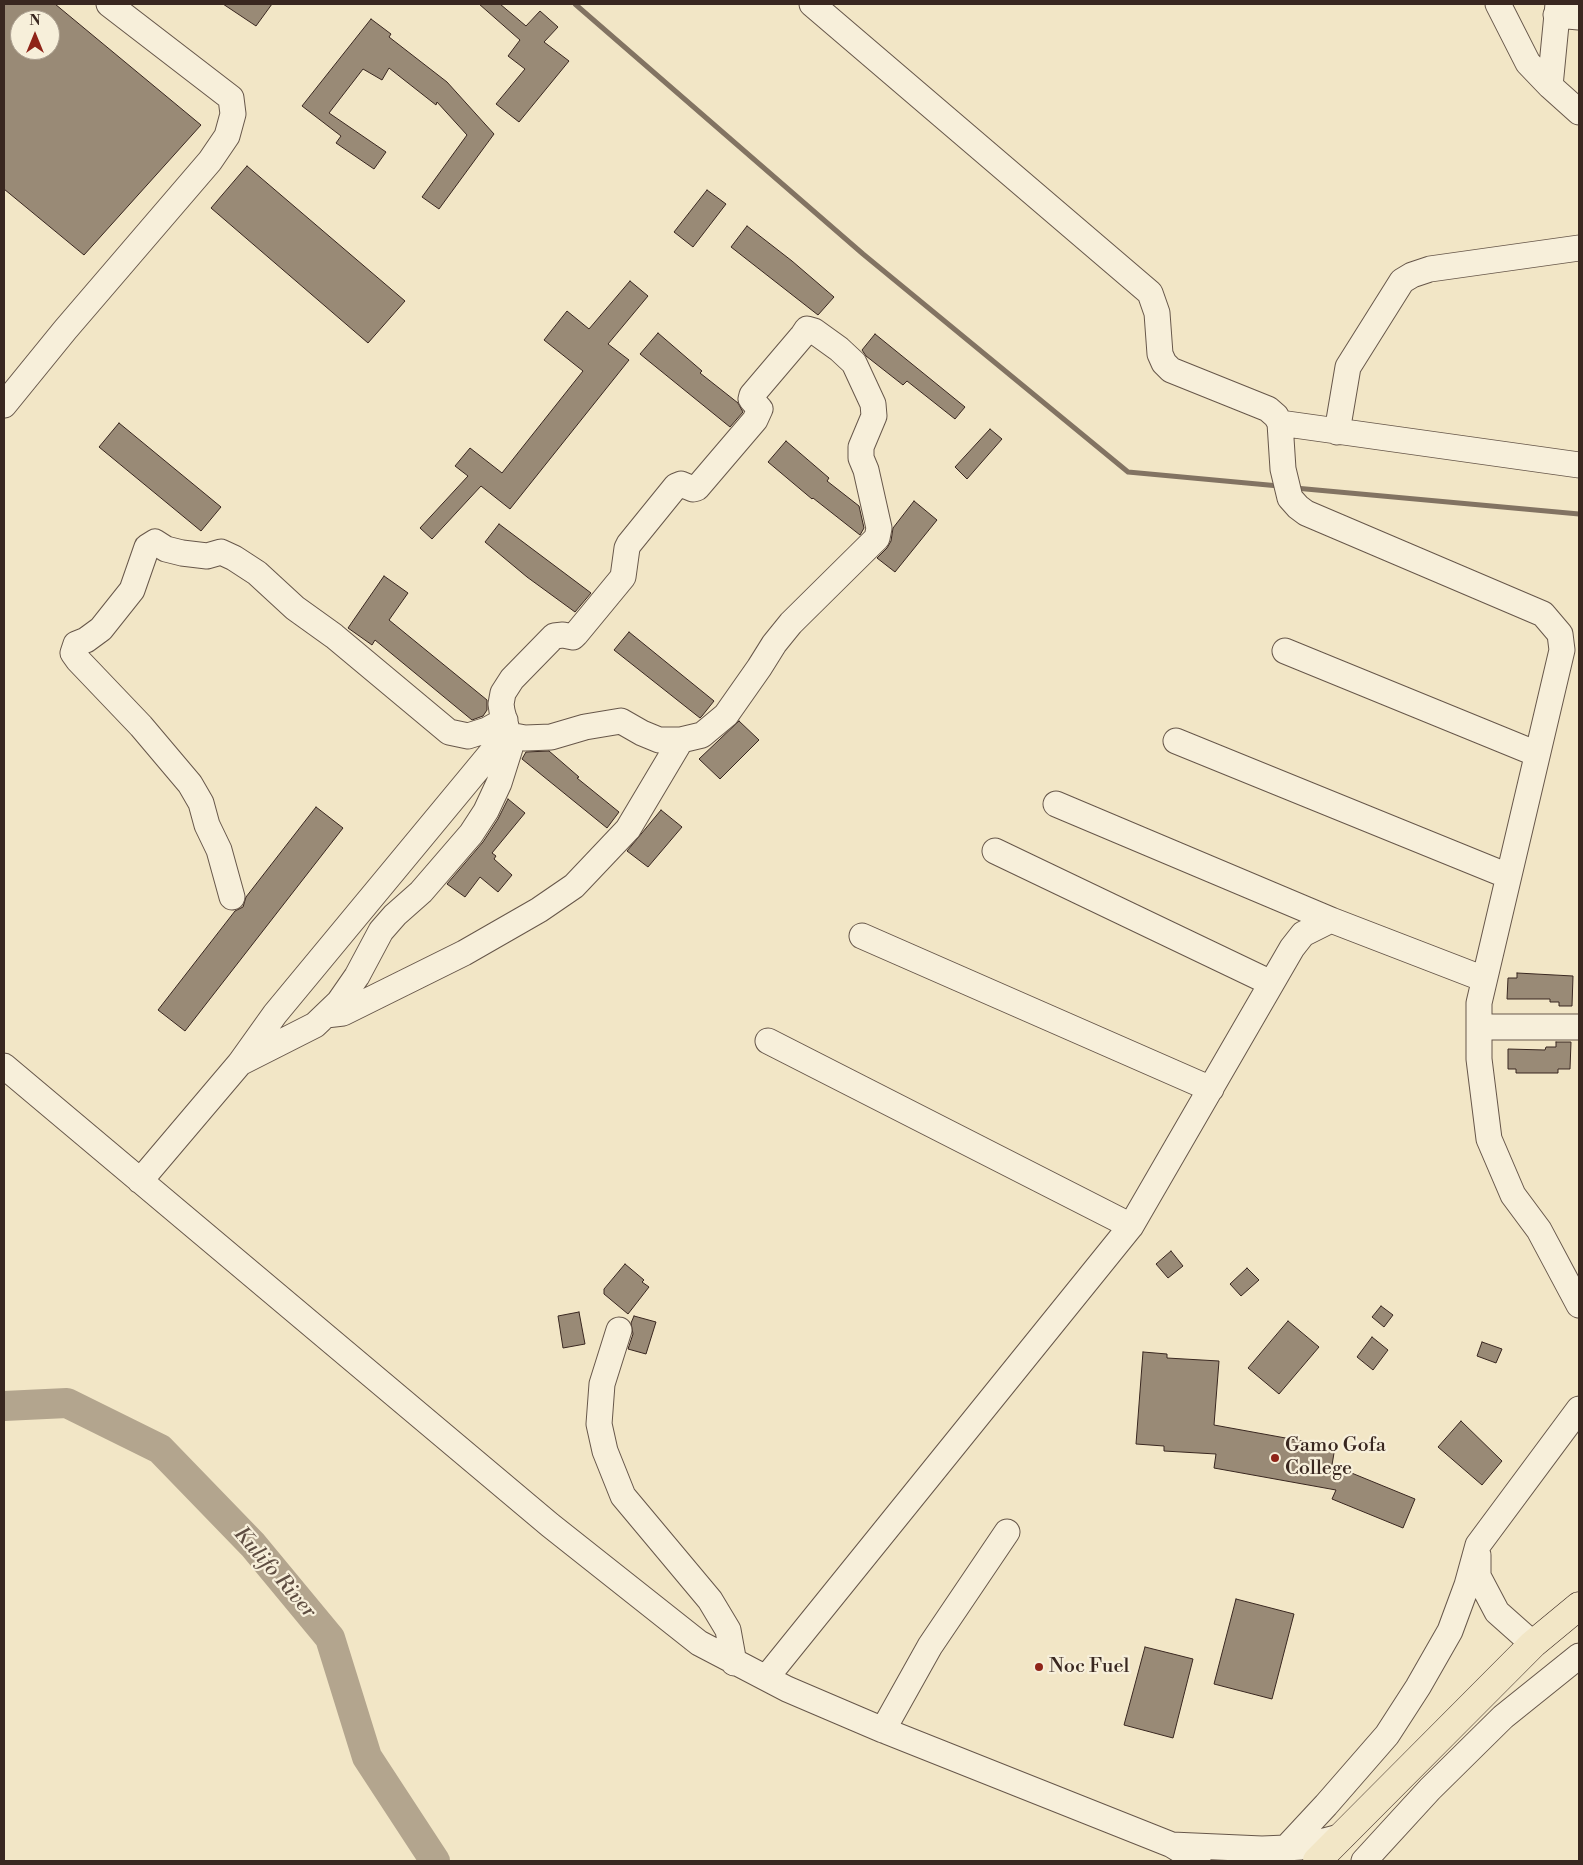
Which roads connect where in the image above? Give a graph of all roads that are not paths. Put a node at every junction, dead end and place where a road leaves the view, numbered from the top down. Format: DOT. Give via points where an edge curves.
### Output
graph roads {
  1 [pos="109,4"];
  2 [pos="812,4"];
  3 [pos="1498,4"];
  4 [pos="1564,12"];
  5 [pos="1550,86"];
  6 [pos="1579,112"];
  7 [pos="1579,248"];
  8 [pos="4,405"];
  9 [pos="1280,423"];
  10 [pos="1337,432"];
  11 [pos="1579,465"];
  12 [pos="1569,637"];
  13 [pos="1285,651"];
  14 [pos="507,728"];
  15 [pos="682,740"];
  16 [pos="1176,741"];
  17 [pos="1537,754"];
  18 [pos="1056,804"];
  19 [pos="996,851"];
  20 [pos="1508,876"];
  21 [pos="232,898"];
  22 [pos="1331,920"];
  23 [pos="862,936"];
  24 [pos="1484,979"];
  25 [pos="1271,983"];
  26 [pos="326,1015"];
  27 [pos="1479,1027"];
  28 [pos="1579,1027"];
  29 [pos="768,1041"];
  30 [pos="240,1063"];
  31 [pos="4,1066"];
  32 [pos="1211,1089"];
  33 [pos="140,1181"];
  34 [pos="1131,1226"];
  35 [pos="1579,1305"];
  36 [pos="620,1330"];
  37 [pos="1579,1409"];
  38 [pos="1007,1532"];
  39 [pos="1478,1546"];
  40 [pos="1579,1606"];
  41 [pos="1533,1644"];
  42 [pos="1579,1656"];
  43 [pos="734,1662"];
  44 [pos="766,1678"];
  45 [pos="883,1730"];
  46 [pos="1342,1836"];
  47 [pos="1172,1845"];
  48 [pos="1286,1848"];
  49 [pos="1198,1861"];
  50 [pos="1317,1861"];
  51 [pos="1364,1861"];
  1 -- 8 [label="street" via="230,98 233,114 227,136 210,161"];
  2 -- 9 [label="street" via="1150,293 1158,313 1160,354 1171,370 1268,409"];
  3 -- 5 [label="street" via="1528,63"];
  4 -- 5 [label="street"];
  5 -- 6 [label="street"];
  7 -- 10 [label="street" via="1430,269 1402,281 1348,367"];
  9 -- 10 [label="street"];
  9 -- 12 [label="street" via="1282,469 1290,498 1306,513 1543,614"];
  10 -- 11 [label="street"];
  12 -- 17 [label="street" via="1562,650"];
  13 -- 17 [label="street"];
  14 -- 15 [label="street" via="524,738 551,737 622,721 659,740"];
  14 -- 15 [label="street" via="501,704 503,693 512,679 554,636 573,637 576,634 623,577 629,544 676,486 681,484 693,489 701,485 759,413 752,395 807,329 814,330 854,363 873,404 874,416 861,447 861,458 880,528 877,538 791,623 726,715 702,735"];
  14 -- 21 [label="street" via="468,736 449,732 334,636 295,608 257,573 234,558 221,552 206,556 166,549 155,542 147,547 132,590 102,628 76,644 73,653 190,784 219,850"];
  14 -- 26 [label="street" via="511,745 486,811 471,834 421,892 381,931 357,976"];
  14 -- 30 [label="street" via="496,747 275,1014"];
  15 -- 26 [label="street" via="628,829 574,886 540,910 464,954 343,1013"];
  16 -- 20 [label="street"];
  17 -- 20 [label="street"];
  18 -- 22 [label="street"];
  19 -- 25 [label="street"];
  20 -- 24 [label="street"];
  22 -- 24 [label="street"];
  22 -- 25 [label="street" via="1303,934"];
  23 -- 32 [label="street"];
  24 -- 27 [label="street"];
  25 -- 32 [label="street"];
  26 -- 30 [label="street" via="315,1025"];
  27 -- 28 [label="street"];
  27 -- 35 [label="street" via="1479,1059 1489,1139 1513,1196 1539,1230"];
  29 -- 34 [label="street"];
  30 -- 33 [label="street"];
  31 -- 33 [label="street"];
  32 -- 34 [label="street"];
  33 -- 43 [label="street" via="550,1525 699,1642"];
  34 -- 44 [label="street"];
  36 -- 43 [label="street" via="602,1384 600,1424 605,1451 623,1496 710,1600 728,1630"];
  37 -- 39 [label="street"];
  38 -- 45 [label="street" via="930,1646"];
  39 -- 41 [label="street" via="1478,1576 1487,1595 1497,1612"];
  39 -- 48 [label="street" via="1450,1631 1418,1687 1387,1734"];
  40 -- 41 [label="main road"];
  41 -- 46 [label="main road"];
  42 -- 51 [label="street" via="1503,1717 1430,1788"];
  43 -- 44 [label="street"];
  44 -- 45 [label="street"];
  45 -- 47 [label="street"];
  46 -- 48 [label="street"];
  46 -- 50 [label="main road"];
  47 -- 48 [label="street"];
  47 -- 49 [label="street"];
}
